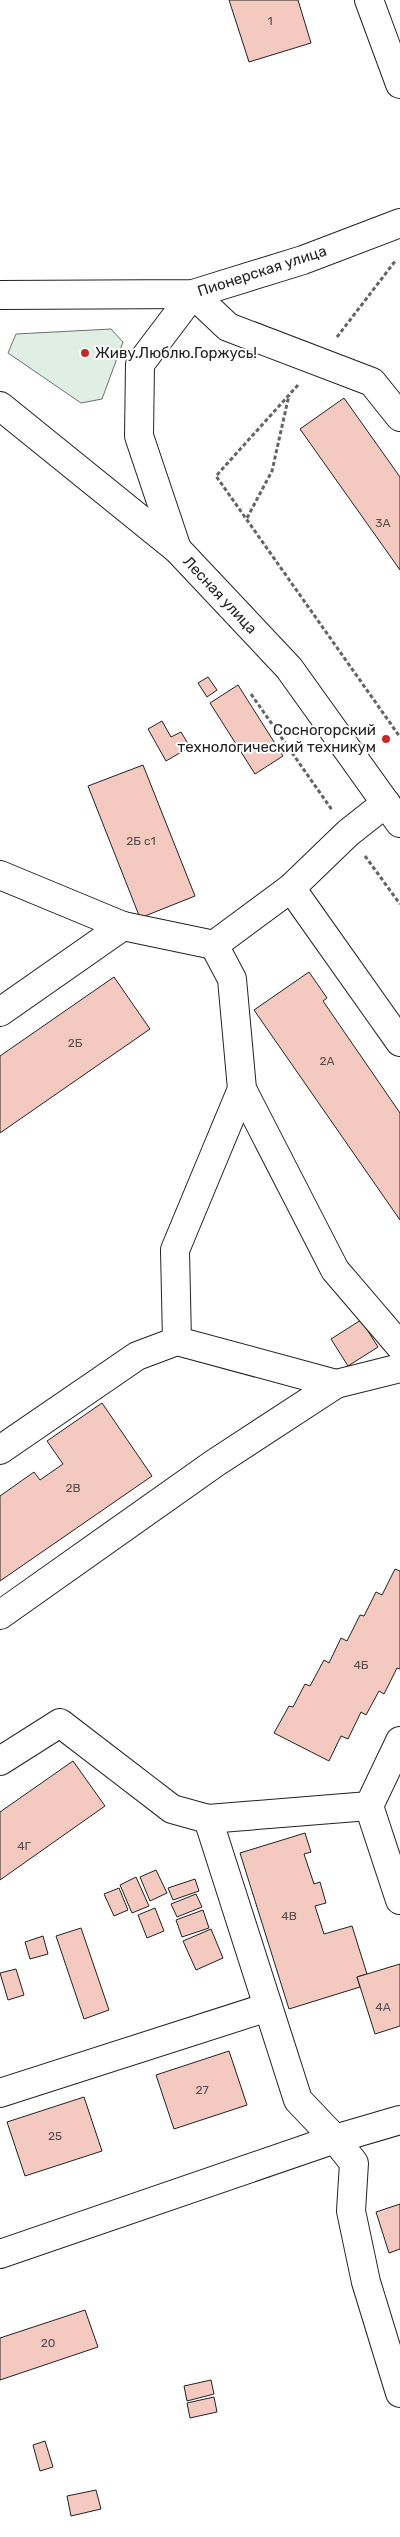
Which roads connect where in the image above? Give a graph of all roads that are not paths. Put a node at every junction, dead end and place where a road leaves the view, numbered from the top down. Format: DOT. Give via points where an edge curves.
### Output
graph roads {
  1 [pos="369,0"];
  2 [pos="400,84"];
  3 [pos="400,223"];
  4 [pos="193,294"];
  5 [pos="0,295"];
  6 [pos="0,406"];
  7 [pos="400,417"];
  8 [pos="177,549"];
  9 [pos="393,813"];
  10 [pos="0,875"];
  11 [pos="291,888"];
  12 [pos="123,926"];
  13 [pos="214,945"];
  14 [pos="0,1012"];
  15 [pos="400,1042"];
  16 [pos="242,1089"];
  17 [pos="177,1341"];
  18 [pos="400,1346"];
  19 [pos="400,1368"];
  20 [pos="336,1384"];
  21 [pos="0,1450"];
  22 [pos="0,1615"];
  23 [pos="400,1741"];
  24 [pos="0,1762"];
  25 [pos="369,1806"];
  26 [pos="208,1819"];
  27 [pos="400,1900"];
  28 [pos="268,2007"];
  29 [pos="0,2093"];
  30 [pos="400,2120"];
  31 [pos="334,2139"];
  32 [pos="0,2254"];
  33 [pos="400,2393"];
  1 -- 2 [label="street"];
  3 -- 4 [label="street, Пионерская улица" via="303,260"];
  4 -- 5 [label="street, Пионерская улица"];
  4 -- 7 [label="street" via="228,327 372,382"];
  4 -- 8 [label="street" via="140,364 139,436"];
  6 -- 8 [label="street, Лесная улица"];
  8 -- 9 [label="street, Лесная улица" via="289,668"];
  9 -- 11 [label="street" via="348,832"];
  10 -- 12 [label="street"];
  11 -- 13 [label="street"];
  11 -- 15 [label="street"];
  12 -- 13 [label="street"];
  12 -- 14 [label="street"];
  13 -- 16 [label="street" via="232,979"];
  16 -- 17 [label="street" via="175,1250"];
  16 -- 18 [label="street" via="335,1270"];
  17 -- 20 [label="street"];
  17 -- 21 [label="street" via="137,1356"];
  19 -- 20 [label="street"];
  20 -- 22 [label="street" via="215,1463"];
  23 -- 25 [label="street"];
  24 -- 26 [label="street" via="60,1722 172,1809"];
  25 -- 26 [label="street"];
  25 -- 27 [label="street"];
  26 -- 28 [label="street"];
  28 -- 29 [label="street"];
  28 -- 31 [label="street" via="298,2100"];
  30 -- 31 [label="street"];
  31 -- 32 [label="street"];
  31 -- 33 [label="street" via="354,2163 351,2211 366,2282"];
}
